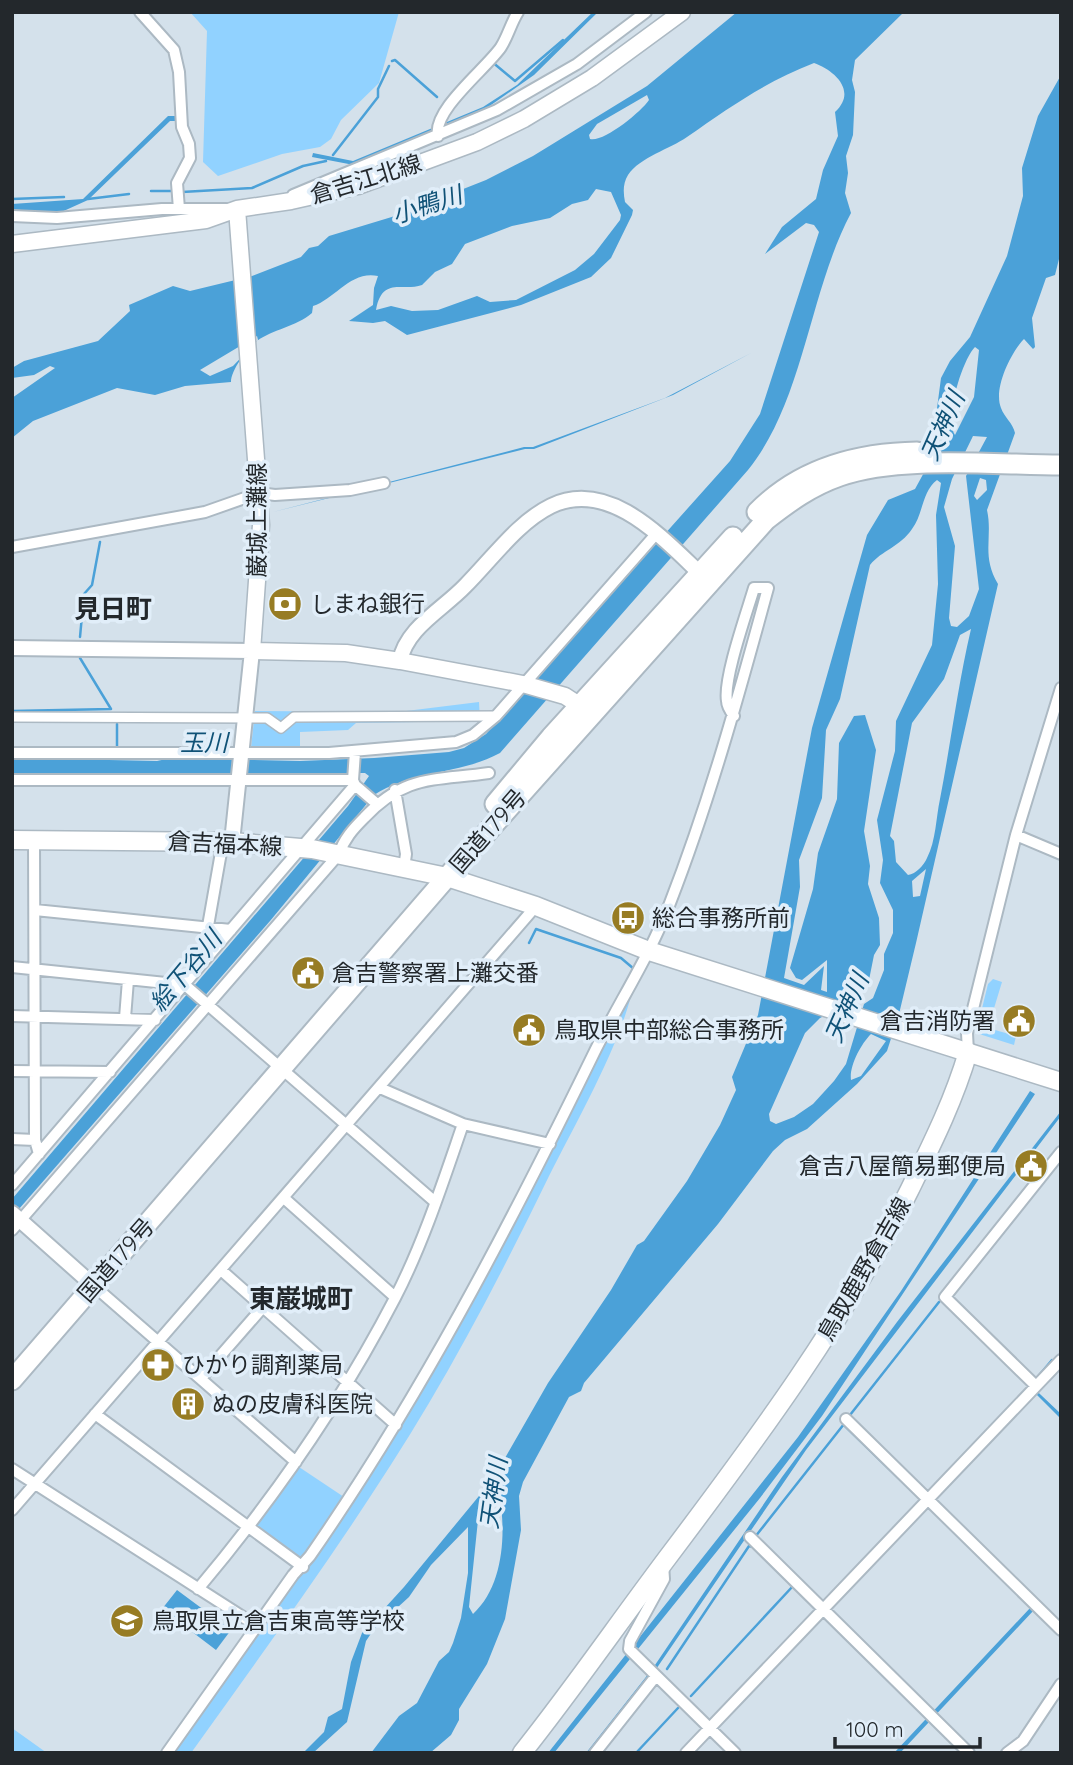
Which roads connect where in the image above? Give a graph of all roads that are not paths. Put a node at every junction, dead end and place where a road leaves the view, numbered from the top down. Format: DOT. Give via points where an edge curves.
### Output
graph roads {
  1 [pos="140,12"];
  2 [pos="518,12"];
  3 [pos="646,12"];
  4 [pos="682,12"];
  5 [pos="438,136"];
  6 [pos="290,201"];
  7 [pos="179,209"];
  8 [pos="12,216"];
  9 [pos="238,216"];
  10 [pos="12,244"];
  11 [pos="1061,451"];
  12 [pos="1061,464"];
  13 [pos="384,483"];
  14 [pos="806,483"];
  15 [pos="259,489"];
  16 [pos="657,535"];
  17 [pos="12,547"];
  18 [pos="698,572"];
  19 [pos="12,648"];
  20 [pos="252,651"];
  21 [pos="400,661"];
  22 [pos="525,685"];
  23 [pos="1060,696"];
  24 [pos="579,705"];
  25 [pos="496,716"];
  26 [pos="733,716"];
  27 [pos="12,717"];
  28 [pos="244,717"];
  29 [pos="355,752"];
  30 [pos="12,753"];
  31 [pos="242,755"];
  32 [pos="489,773"];
  33 [pos="240,778"];
  34 [pos="12,780"];
  35 [pos="354,782"];
  36 [pos="395,790"];
  37 [pos="377,804"];
  38 [pos="1016,835"];
  39 [pos="34,840"];
  40 [pos="12,841"];
  41 [pos="228,841"];
  42 [pos="307,848"];
  43 [pos="337,853"];
  44 [pos="1061,854"];
  45 [pos="404,868"];
  46 [pos="441,876"];
  47 [pos="536,906"];
  48 [pos="35,910"];
  49 [pos="208,926"];
  50 [pos="232,930"];
  51 [pos="653,952"];
  52 [pos="12,967"];
  53 [pos="34,970"];
  54 [pos="128,980"];
  55 [pos="187,987"];
  56 [pos="206,1003"];
  57 [pos="12,1016"];
  58 [pos="35,1016"];
  59 [pos="125,1018"];
  60 [pos="155,1020"];
  61 [pos="968,1052"];
  62 [pos="276,1066"];
  63 [pos="12,1071"];
  64 [pos="36,1071"];
  65 [pos="110,1072"];
  66 [pos="1061,1082"];
  67 [pos="380,1088"];
  68 [pos="463,1124"];
  69 [pos="346,1127"];
  70 [pos="12,1139"];
  71 [pos="35,1140"];
  72 [pos="550,1144"];
  73 [pos="1061,1152"];
  74 [pos="39,1154"];
  75 [pos="12,1185"];
  76 [pos="285,1199"];
  77 [pos="434,1201"];
  78 [pos="15,1220"];
  79 [pos="221,1270"];
  80 [pos="89,1282"];
  81 [pos="395,1297"];
  82 [pos="263,1307"];
  83 [pos="159,1342"];
  84 [pos="12,1360"];
  85 [pos="1061,1360"];
  86 [pos="201,1378"];
  87 [pos="12,1380"];
  88 [pos="347,1380"];
  89 [pos="1036,1386"];
  90 [pos="95,1414"];
  91 [pos="846,1419"];
  92 [pos="396,1425"];
  93 [pos="296,1462"];
  94 [pos="12,1469"];
  95 [pos="34,1483"];
  96 [pos="928,1500"];
  97 [pos="12,1510"];
  98 [pos="249,1528"];
  99 [pos="750,1537"];
  100 [pos="663,1564"];
  101 [pos="303,1567"];
  102 [pos="198,1589"];
  103 [pos="823,1609"];
  104 [pos="257,1626"];
  105 [pos="1061,1630"];
  106 [pos="656,1676"];
  107 [pos="1061,1684"];
  108 [pos="709,1728"];
  109 [pos="167,1753"];
  110 [pos="522,1753"];
  111 [pos="594,1753"];
  112 [pos="685,1753"];
  113 [pos="735,1753"];
  114 [pos="969,1753"];
  115 [pos="1007,1753"];
  1 -- 7 [label="street" via="174,50 179,72 182,127 190,151 177,183"];
  2 -- 5 [label="street" via="501,47 447,108"];
  3 -- 5 [label="street" via="543,84"];
  4 -- 6 [label="main road, 倉吉江北線" via="592,78 477,142 358,186"];
  5 -- 6 [label="street" via="293,195"];
  6 -- 9 [label="main road, 倉吉江北線"];
  7 -- 8 [label="street" via="57,218"];
  7 -- 9 [label="street"];
  9 -- 10 [label="main road, 倉吉江北線"];
  9 -- 15 [label="main road, 巌城上灘線"];
  11 -- 14 [label="highway, 国道179号" via="888,453 847,460"];
  12 -- 14 [label="highway, 国道179号" via="883,467"];
  13 -- 15 [label="street" via="350,490"];
  14 -- 18 [label="highway, 国道179号" via="751,534"];
  15 -- 17 [label="street" via="205,512"];
  15 -- 20 [label="main road, 巌城上灘線" via="261,524"];
  16 -- 18 [label="street"];
  16 -- 21 [label="street" via="620,509 593,499 550,507 519,530 452,600 412,633 403,644"];
  16 -- 22 [label="street"];
  18 -- 24 [label="highway, 国道179号"];
  19 -- 20 [label="street"];
  20 -- 21 [label="main road" via="346,653"];
  20 -- 28 [label="street"];
  21 -- 22 [label="main road"];
  22 -- 24 [label="main road"];
  22 -- 25 [label="street"];
  23 -- 38 [label="street"];
  24 -- 46 [label="highway, 国道179号"];
  25 -- 28 [label="street" via="294,717 281,728 267,718"];
  25 -- 29 [label="street" via="456,742"];
  26 -- 26 [label="street" via="727,701 729,682 744,621 754,587 768,588"];
  26 -- 51 [label="street"];
  27 -- 28 [label="street"];
  28 -- 31 [label="street"];
  29 -- 31 [label="street"];
  29 -- 35 [label="street"];
  30 -- 31 [label="street"];
  31 -- 33 [label="street"];
  32 -- 36 [label="street" via="422,781"];
  33 -- 34 [label="street"];
  33 -- 35 [label="street"];
  33 -- 41 [label="street"];
  35 -- 37 [label="street"];
  35 -- 42 [label="street"];
  36 -- 37 [label="street"];
  36 -- 45 [label="street" via="407,854"];
  37 -- 43 [label="street"];
  38 -- 44 [label="street"];
  38 -- 61 [label="street" via="967,1033"];
  39 -- 40 [label="main road, 倉吉福本線"];
  39 -- 41 [label="main road, 倉吉福本線"];
  39 -- 48 [label="street"];
  41 -- 42 [label="main road, 倉吉福本線"];
  41 -- 49 [label="street"];
  42 -- 43 [label="main road, 倉吉福本線"];
  42 -- 50 [label="street"];
  43 -- 45 [label="main road, 倉吉福本線"];
  43 -- 56 [label="street"];
  45 -- 46 [label="main road, 倉吉福本線"];
  46 -- 47 [label="main road"];
  46 -- 62 [label="highway, 国道179号"];
  47 -- 51 [label="main road"];
  47 -- 67 [label="street"];
  48 -- 49 [label="street"];
  48 -- 53 [label="street"];
  49 -- 50 [label="street"];
  50 -- 55 [label="street"];
  51 -- 61 [label="main road"];
  51 -- 72 [label="street" via="605,1030"];
  52 -- 53 [label="street"];
  53 -- 54 [label="street"];
  53 -- 58 [label="street"];
  54 -- 55 [label="street"];
  54 -- 59 [label="street"];
  55 -- 56 [label="street"];
  55 -- 60 [label="street"];
  56 -- 62 [label="street"];
  56 -- 78 [label="street"];
  57 -- 58 [label="street"];
  58 -- 59 [label="street"];
  58 -- 64 [label="street"];
  59 -- 60 [label="street"];
  60 -- 65 [label="street"];
  61 -- 66 [label="main road"];
  61 -- 100 [label="main road, 鳥取鹿野倉吉線" via="953,1098 876,1257 773,1419"];
  62 -- 69 [label="street"];
  62 -- 80 [label="highway, 国道179号"];
  63 -- 64 [label="street"];
  64 -- 65 [label="street"];
  64 -- 71 [label="street"];
  65 -- 74 [label="street"];
  67 -- 68 [label="street"];
  67 -- 69 [label="street"];
  68 -- 72 [label="street"];
  68 -- 77 [label="street"];
  69 -- 76 [label="street"];
  69 -- 77 [label="street"];
  70 -- 71 [label="street"];
  71 -- 74 [label="street"];
  72 -- 92 [label="street"];
  73 -- 89 [label="street" via="945,1297"];
  74 -- 75 [label="street"];
  76 -- 79 [label="street"];
  76 -- 81 [label="street"];
  77 -- 81 [label="street"];
  78 -- 80 [label="street"];
  79 -- 82 [label="street"];
  79 -- 83 [label="street"];
  80 -- 83 [label="street"];
  80 -- 84 [label="highway, 国道179号"];
  80 -- 87 [label="highway, 国道179号"];
  81 -- 88 [label="street"];
  82 -- 86 [label="street"];
  82 -- 88 [label="street"];
  83 -- 86 [label="street"];
  83 -- 90 [label="street"];
  85 -- 89 [label="street"];
  86 -- 93 [label="street"];
  88 -- 92 [label="street"];
  88 -- 93 [label="street"];
  89 -- 96 [label="street"];
  90 -- 95 [label="street"];
  90 -- 98 [label="street"];
  91 -- 96 [label="street"];
  92 -- 101 [label="street"];
  93 -- 98 [label="street"];
  94 -- 95 [label="street"];
  95 -- 97 [label="street"];
  95 -- 102 [label="street"];
  96 -- 103 [label="street"];
  96 -- 105 [label="street"];
  98 -- 101 [label="street"];
  98 -- 102 [label="street"];
  99 -- 103 [label="street"];
  100 -- 106 [label="street" via="664,1579 629,1649"];
  100 -- 110 [label="main road, 鳥取鹿野倉吉線"];
  101 -- 104 [label="street"];
  102 -- 104 [label="street"];
  103 -- 108 [label="street"];
  103 -- 114 [label="street"];
  104 -- 109 [label="street"];
  106 -- 108 [label="street"];
  106 -- 111 [label="street"];
  107 -- 115 [label="street" via="1023,1741"];
  108 -- 112 [label="street"];
  108 -- 113 [label="street"];
}
